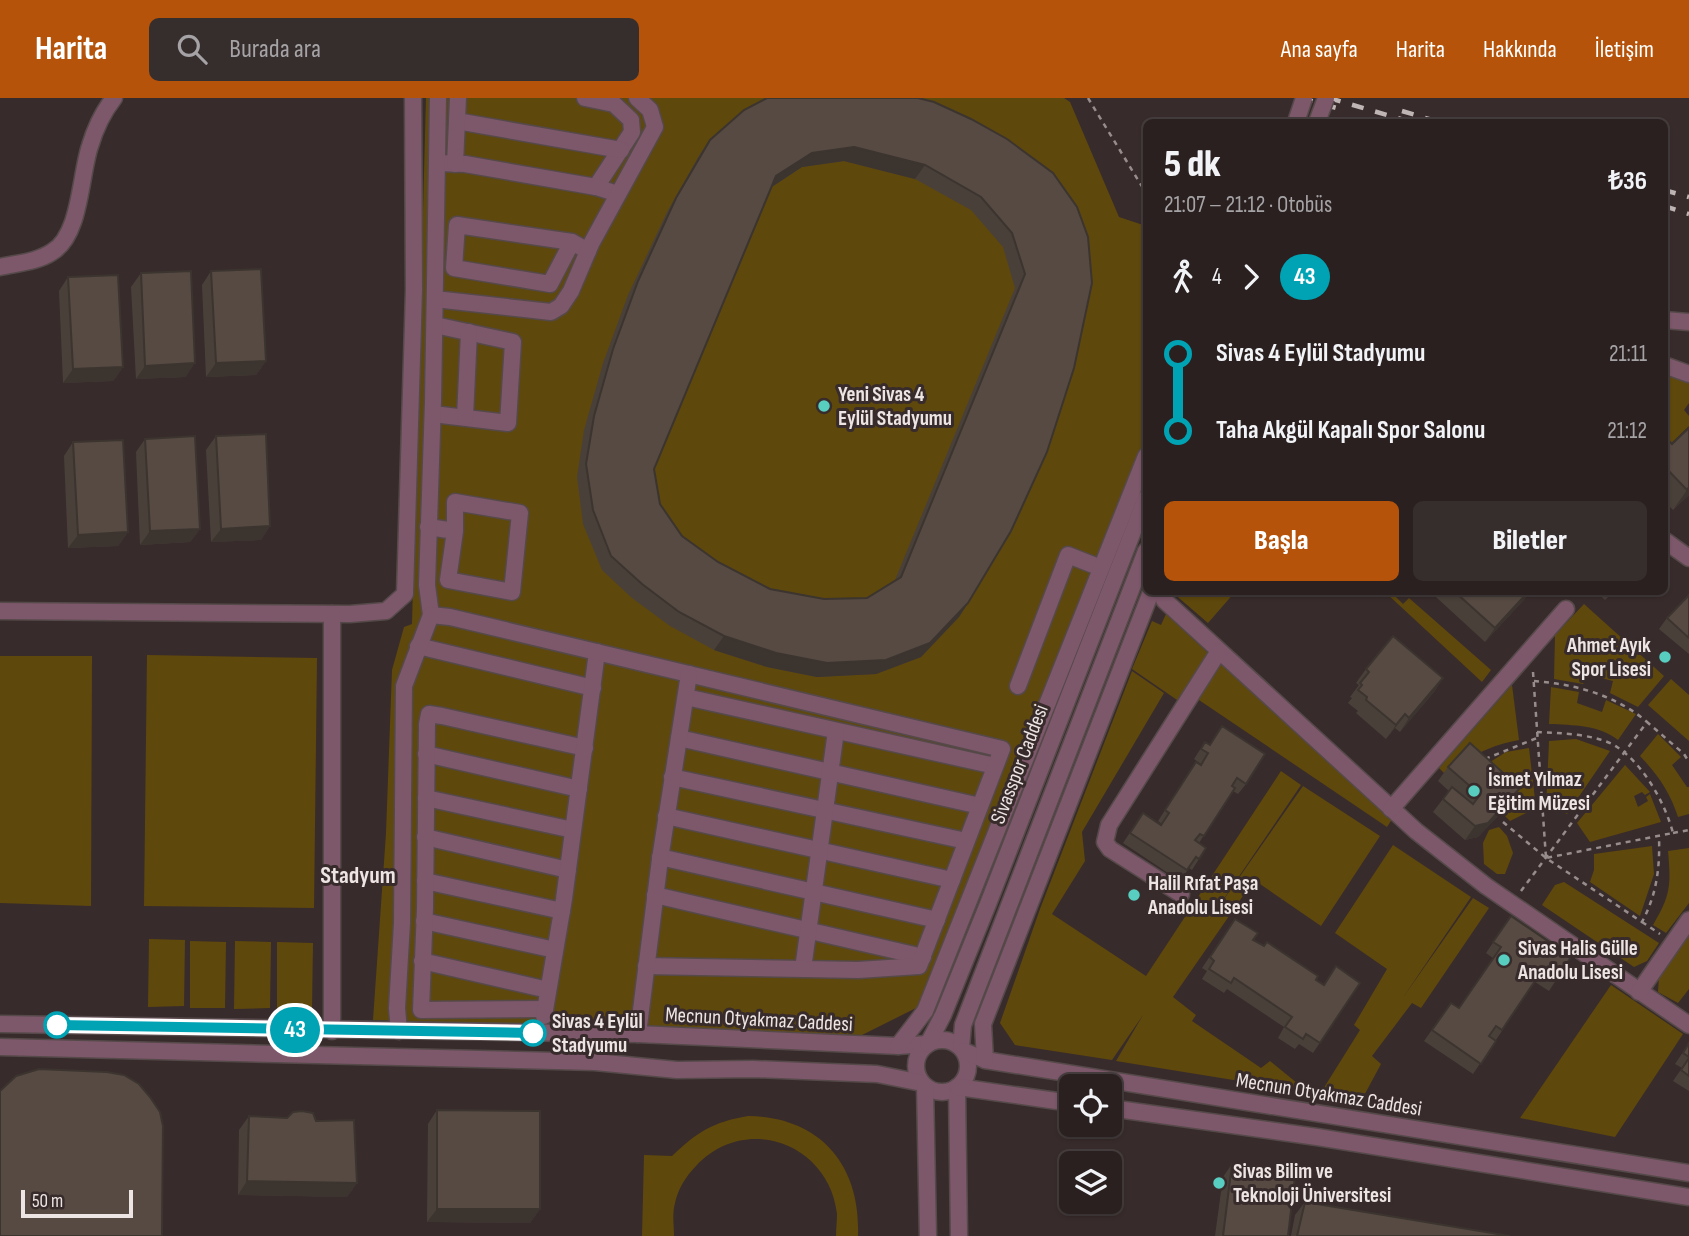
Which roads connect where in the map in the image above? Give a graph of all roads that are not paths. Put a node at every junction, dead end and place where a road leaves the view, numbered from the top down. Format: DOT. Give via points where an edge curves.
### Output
graph roads {
  1 [pos="114,98"];
  2 [pos="413,98"];
  3 [pos="438,98"];
  4 [pos="458,98"];
  5 [pos="585,98"];
  6 [pos="637,98"];
  7 [pos="1304,98"];
  8 [pos="1326,98"];
  9 [pos="1297,119"];
  10 [pos="1318,119"];
  11 [pos="457,121"];
  12 [pos="621,150"];
  13 [pos="437,163"];
  14 [pos="455,164"];
  15 [pos="596,187"];
  16 [pos="618,194"];
  17 [pos="572,242"];
  18 [pos="588,251"];
  19 [pos="0,267"];
  20 [pos="435,299"];
  21 [pos="1668,320"];
  22 [pos="1689,321"];
  23 [pos="435,325"];
  24 [pos="469,332"];
  25 [pos="1668,366"];
  26 [pos="1689,374"];
  27 [pos="433,414"];
  28 [pos="465,417"];
  29 [pos="1143,463"];
  30 [pos="1143,506"];
  31 [pos="428,527"];
  32 [pos="455,531"];
  33 [pos="1668,543"];
  34 [pos="1689,558"];
  35 [pos="1143,559"];
  36 [pos="1101,568"];
  37 [pos="1157,596"];
  38 [pos="1566,609"];
  39 [pos="0,611"];
  40 [pos="332,614"];
  41 [pos="431,615"];
  42 [pos="418,646"];
  43 [pos="1219,651"];
  44 [pos="597,652"];
  45 [pos="689,674"];
  46 [pos="1018,686"];
  47 [pos="593,688"];
  48 [pos="686,696"];
  49 [pos="836,731"];
  50 [pos="679,738"];
  51 [pos="585,748"];
  52 [pos="426,754"];
  53 [pos="995,766"];
  54 [pos="829,771"];
  55 [pos="672,776"];
  56 [pos="579,789"];
  57 [pos="426,798"];
  58 [pos="980,806"];
  59 [pos="1391,808"];
  60 [pos="824,810"];
  61 [pos="666,816"];
  62 [pos="573,830"];
  63 [pos="425,837"];
  64 [pos="967,841"];
  65 [pos="818,850"];
  66 [pos="660,856"];
  67 [pos="568,870"];
  68 [pos="952,880"];
  69 [pos="425,881"];
  70 [pos="813,891"];
  71 [pos="1181,894"];
  72 [pos="655,895"];
  73 [pos="562,911"];
  74 [pos="937,919"];
  75 [pos="1689,920"];
  76 [pos="424,921"];
  77 [pos="807,929"];
  78 [pos="555,950"];
  79 [pos="923,957"];
  80 [pos="422,961"];
  81 [pos="646,966"];
  82 [pos="803,969"];
  83 [pos="548,990"];
  84 [pos="1639,992"];
  85 [pos="545,1009"];
  86 [pos="0,1024"];
  87 [pos="1689,1025"];
  88 [pos="332,1031"];
  89 [pos="399,1031"];
  90 [pos="544,1033"];
  91 [pos="638,1034"];
  92 [pos="928,1044"];
  93 [pos="898,1046"];
  94 [pos="0,1047"];
  95 [pos="963,1049"];
  96 [pos="985,1060"];
  97 [pos="924,1084"];
  98 [pos="958,1087"];
  99 [pos="1059,1100"];
  100 [pos="1122,1110"];
  101 [pos="1689,1173"];
  102 [pos="1689,1197"];
  103 [pos="928,1236"];
  104 [pos="959,1236"];
  1 -- 19 [label="street" via="89,147 69,232 55,251"];
  2 -- 40 [label="street" via="414,290 405,594 386,611"];
  3 -- 13 [label="street"];
  4 -- 11 [label="street"];
  5 -- 12 [label="street" via="614,104 631,120 632,132"];
  6 -- 16 [label="street" via="650,110 655,127"];
  7 -- 9 [label="street, bridge"];
  8 -- 10 [label="street, bridge"];
  11 -- 12 [label="street"];
  11 -- 14 [label="street"];
  12 -- 15 [label="street"];
  13 -- 14 [label="street"];
  13 -- 20 [label="street"];
  14 -- 15 [label="street"];
  15 -- 16 [label="street"];
  16 -- 18 [label="street"];
  17 -- 17 [label="street" via="457,225 454,268 550,284"];
  17 -- 18 [label="street"];
  18 -- 20 [label="street" via="571,291 551,312"];
  20 -- 23 [label="street"];
  21 -- 22 [label="street"];
  23 -- 24 [label="street"];
  23 -- 27 [label="street"];
  24 -- 28 [label="street"];
  24 -- 28 [label="street" via="513,342 508,423"];
  25 -- 26 [label="street"];
  27 -- 28 [label="street"];
  27 -- 31 [label="street"];
  29 -- 36 [label="street"];
  30 -- 92 [label="street, Sivasspor Caddesi" via="979,927"];
  31 -- 32 [label="street"];
  31 -- 41 [label="street"];
  32 -- 32 [label="street" via="455,502 520,513 512,592 448,580"];
  33 -- 34 [label="street"];
  35 -- 95 [label="street, Sivasspor Caddesi" via="963,1025"];
  36 -- 46 [label="street" via="1068,555"];
  36 -- 93 [label="street" via="925,1011"];
  37 -- 43 [label="street"];
  37 -- 96 [label="street" via="983,1024"];
  38 -- 59 [label="street"];
  39 -- 40 [label="street"];
  40 -- 88 [label="street"];
  41 -- 42 [label="street"];
  41 -- 44 [label="street"];
  42 -- 47 [label="street"];
  42 -- 89 [label="street" via="404,686"];
  43 -- 59 [label="street"];
  43 -- 71 [label="street" via="1110,825 1105,842"];
  44 -- 45 [label="street"];
  44 -- 47 [label="street"];
  45 -- 48 [label="street"];
  45 -- 53 [label="street" via="1002,749"];
  47 -- 51 [label="street"];
  48 -- 49 [label="street"];
  48 -- 50 [label="street"];
  49 -- 53 [label="street"];
  49 -- 54 [label="street"];
  50 -- 54 [label="street"];
  50 -- 55 [label="street"];
  51 -- 52 [label="street" via="429,714"];
  51 -- 56 [label="street"];
  52 -- 56 [label="street"];
  52 -- 57 [label="street"];
  53 -- 58 [label="street"];
  54 -- 58 [label="street"];
  54 -- 60 [label="street"];
  55 -- 60 [label="street"];
  55 -- 61 [label="street"];
  56 -- 62 [label="street"];
  57 -- 62 [label="street"];
  57 -- 63 [label="street"];
  58 -- 64 [label="street"];
  59 -- 84 [label="street" via="1512,904"];
  60 -- 64 [label="street"];
  60 -- 65 [label="street"];
  61 -- 65 [label="street"];
  61 -- 66 [label="street"];
  62 -- 67 [label="street"];
  63 -- 67 [label="street"];
  63 -- 69 [label="street"];
  64 -- 68 [label="street"];
  65 -- 68 [label="street"];
  65 -- 70 [label="street"];
  66 -- 70 [label="street"];
  66 -- 72 [label="street"];
  67 -- 73 [label="street"];
  68 -- 74 [label="street"];
  69 -- 73 [label="street"];
  69 -- 76 [label="street"];
  70 -- 74 [label="street"];
  70 -- 77 [label="street"];
  72 -- 77 [label="street"];
  72 -- 81 [label="street"];
  73 -- 78 [label="street"];
  74 -- 79 [label="street"];
  75 -- 84 [label="street"];
  76 -- 78 [label="street"];
  76 -- 80 [label="street"];
  77 -- 79 [label="street"];
  77 -- 82 [label="street"];
  78 -- 83 [label="street"];
  79 -- 82 [label="street" via="919,966"];
  80 -- 83 [label="street"];
  80 -- 85 [label="street" via="421,1010"];
  81 -- 82 [label="street"];
  81 -- 91 [label="street"];
  83 -- 85 [label="street"];
  84 -- 87 [label="street"];
  85 -- 90 [label="street"];
  86 -- 88 [label="street, Mecnun Otyakmaz Caddesi"];
  88 -- 89 [label="street, Mecnun Otyakmaz Caddesi"];
  89 -- 90 [label="street, Mecnun Otyakmaz Caddesi"];
  90 -- 91 [label="street, Mecnun Otyakmaz Caddesi"];
  91 -- 93 [label="street, Mecnun Otyakmaz Caddesi"];
  92 -- 93 [label="street, Mecnun Otyakmaz Caddesi"];
  92 -- 95 [label="street" via="943,1039"];
  92 -- 97 [label="street" via="916,1061"];
  94 -- 97 [label="street" via="569,1060 677,1070 877,1074"];
  95 -- 96 [label="street, Mecnun Otyakmaz Caddesi"];
  95 -- 98 [label="street" via="969,1067"];
  96 -- 101 [label="street, Mecnun Otyakmaz Caddesi"];
  97 -- 98 [label="street" via="941,1092"];
  97 -- 103 [label="street"];
  98 -- 99 [label="street"];
  98 -- 104 [label="street"];
  100 -- 102 [label="street"];
}
